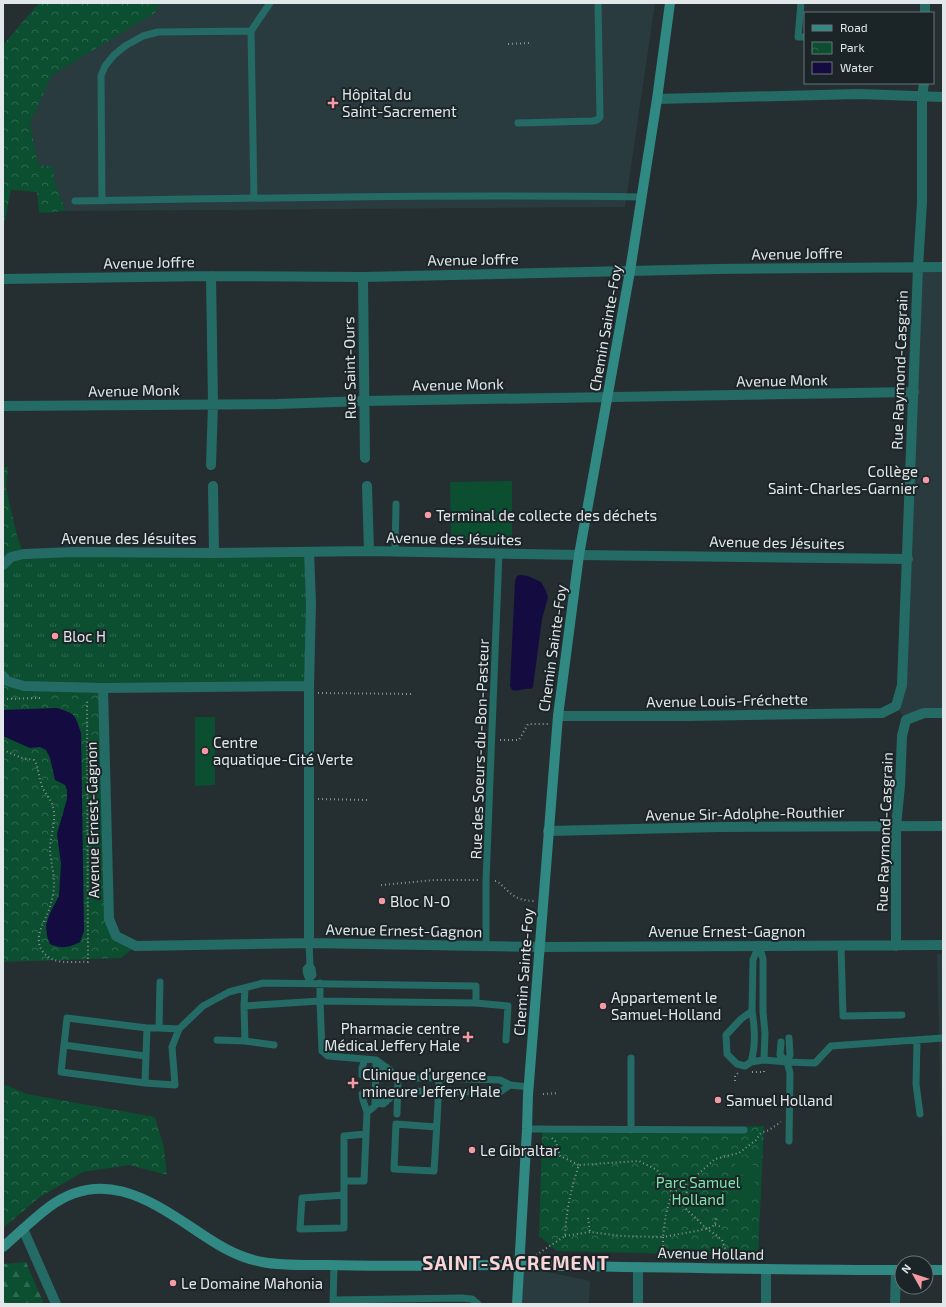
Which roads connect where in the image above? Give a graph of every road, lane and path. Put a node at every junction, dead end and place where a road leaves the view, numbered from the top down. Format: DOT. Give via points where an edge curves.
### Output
graph roads {
  1 [pos="270,3"];
  2 [pos="598,3"];
  3 [pos="670,3"];
  4 [pos="800,3"];
  5 [pos="251,31"];
  6 [pos="804,37"];
  7 [pos="529,43"];
  8 [pos="508,44"];
  9 [pos="924,84"];
  10 [pos="922,97"];
  11 [pos="943,97"];
  12 [pos="657,99"];
  13 [pos="518,123"];
  14 [pos="641,197"];
  15 [pos="254,198"];
  16 [pos="75,201"];
  17 [pos="102,201"];
  18 [pos="918,267"];
  19 [pos="943,267"];
  20 [pos="630,271"];
  21 [pos="211,276"];
  22 [pos="363,276"];
  23 [pos="3,279"];
  24 [pos="914,392"];
  25 [pos="608,397"];
  26 [pos="364,401"];
  27 [pos="213,404"];
  28 [pos="3,406"];
  29 [pos="365,458"];
  30 [pos="211,465"];
  31 [pos="213,486"];
  32 [pos="367,486"];
  33 [pos="396,504"];
  34 [pos="369,551"];
  35 [pos="395,551"];
  36 [pos="309,552"];
  37 [pos="214,553"];
  38 [pos="499,553"];
  39 [pos="579,555"];
  40 [pos="908,559"];
  41 [pos="3,565"];
  42 [pos="3,676"];
  43 [pos="103,688"];
  44 [pos="309,690"];
  45 [pos="413,694"];
  46 [pos="87,698"];
  47 [pos="896,706"];
  48 [pos="943,713"];
  49 [pos="558,716"];
  50 [pos="550,724"];
  51 [pos="492,741"];
  52 [pos="3,750"];
  53 [pos="329,799"];
  54 [pos="369,800"];
  55 [pos="896,826"];
  56 [pos="943,826"];
  57 [pos="548,831"];
  58 [pos="486,881"];
  59 [pos="381,885"];
  60 [pos="543,901"];
  61 [pos="309,943"];
  62 [pos="759,945"];
  63 [pos="943,945"];
  64 [pos="486,946"];
  65 [pos="841,946"];
  66 [pos="896,946"];
  67 [pos="540,947"];
  68 [pos="309,981"];
  69 [pos="160,982"];
  70 [pos="320,983"];
  71 [pos="245,988"];
  72 [pos="320,1000"];
  73 [pos="476,1003"];
  74 [pos="244,1006"];
  75 [pos="752,1011"];
  76 [pos="902,1015"];
  77 [pos="147,1028"];
  78 [pos="159,1028"];
  79 [pos="179,1028"];
  80 [pos="789,1038"];
  81 [pos="943,1038"];
  82 [pos="217,1040"];
  83 [pos="245,1040"];
  84 [pos="506,1040"];
  85 [pos="917,1040"];
  86 [pos="781,1042"];
  87 [pos="64,1045"];
  88 [pos="274,1045"];
  89 [pos="754,1051"];
  90 [pos="145,1056"];
  91 [pos="631,1058"];
  92 [pos="365,1059"];
  93 [pos="764,1060"];
  94 [pos="378,1062"];
  95 [pos="751,1062"];
  96 [pos="787,1062"];
  97 [pos="362,1075"];
  98 [pos="396,1077"];
  99 [pos="439,1078"];
  100 [pos="145,1083"];
  101 [pos="510,1085"];
  102 [pos="529,1087"];
  103 [pos="438,1091"];
  104 [pos="395,1092"];
  105 [pos="558,1093"];
  106 [pos="362,1094"];
  107 [pos="543,1094"];
  108 [pos="376,1104"];
  109 [pos="367,1112"];
  110 [pos="397,1114"];
  111 [pos="920,1114"];
  112 [pos="789,1120"];
  113 [pos="436,1127"];
  114 [pos="527,1129"];
  115 [pos="541,1129"];
  116 [pos="632,1130"];
  117 [pos="744,1130"];
  118 [pos="366,1134"];
  119 [pos="789,1141"];
  120 [pos="526,1149"];
  121 [pos="560,1156"];
  122 [pos="579,1165"];
  123 [pos="344,1181"];
  124 [pos="667,1184"];
  125 [pos="686,1185"];
  126 [pos="672,1193"];
  127 [pos="344,1195"];
  128 [pos="682,1205"];
  129 [pos="588,1218"];
  130 [pos="716,1218"];
  131 [pos="715,1225"];
  132 [pos="722,1227"];
  133 [pos="23,1229"];
  134 [pos="707,1229"];
  135 [pos="590,1232"];
  136 [pos="565,1236"];
  137 [pos="663,1237"];
  138 [pos="3,1247"];
  139 [pos="334,1266"];
  140 [pos="520,1266"];
  141 [pos="638,1267"];
  142 [pos="664,1268"];
  143 [pos="727,1268"];
  144 [pos="766,1269"];
  145 [pos="894,1270"];
  146 [pos="333,1302"];
  147 [pos="56,1304"];
  148 [pos="478,1304"];
  149 [pos="517,1304"];
  150 [pos="638,1304"];
  151 [pos="766,1304"];
  1 -- 5 [label="lane"];
  2 -- 13 [label="lane" via="600,117 593,121"];
  3 -- 12 [label="main road, Chemin Sainte-Foy"];
  4 -- 6 [label="lane" via="798,37"];
  5 -- 15 [label="lane"];
  5 -- 17 [label="lane" via="158,32 143,36 125,46 104,66"];
  7 -- 8 [label="path"];
  9 -- 10 [label="street, Rue Raymond-Casgrain"];
  10 -- 11 [label="street"];
  10 -- 12 [label="street" via="859,94"];
  10 -- 18 [label="street, Rue Raymond-Casgrain" via="922,202"];
  12 -- 14 [label="main road, Chemin Sainte-Foy"];
  14 -- 15 [label="lane"];
  14 -- 20 [label="main road, Chemin Sainte-Foy"];
  15 -- 17 [label="lane"];
  16 -- 17 [label="lane"];
  18 -- 19 [label="street, Avenue Joffre"];
  18 -- 20 [label="street, Avenue Joffre"];
  18 -- 24 [label="street, Rue Raymond-Casgrain"];
  20 -- 22 [label="street, Avenue Joffre"];
  20 -- 25 [label="main road, Chemin Sainte-Foy"];
  21 -- 22 [label="street, Avenue Joffre"];
  21 -- 23 [label="street, Avenue Joffre"];
  21 -- 27 [label="street"];
  22 -- 26 [label="street, Rue Saint-Ours"];
  24 -- 25 [label="street, Avenue Monk"];
  24 -- 40 [label="street, Rue Raymond-Casgrain"];
  25 -- 26 [label="street, Avenue Monk"];
  25 -- 39 [label="main road, Chemin Sainte-Foy"];
  26 -- 27 [label="street, Avenue Monk"];
  26 -- 29 [label="street, Rue Saint-Ours"];
  27 -- 28 [label="street, Avenue Monk"];
  27 -- 30 [label="street"];
  31 -- 37 [label="street"];
  32 -- 34 [label="street"];
  33 -- 35 [label="lane"];
  34 -- 35 [label="street, Avenue des Jésuites"];
  34 -- 36 [label="street, Avenue des Jésuites"];
  35 -- 38 [label="street, Avenue des Jésuites"];
  36 -- 37 [label="street, Avenue des Jésuites"];
  36 -- 44 [label="street"];
  37 -- 41 [label="street, Avenue des Jésuites" via="24,554 11,557"];
  38 -- 39 [label="street, Avenue des Jésuites"];
  38 -- 51 [label="lane, Rue des Soeurs-du-Bon-Pasteur"];
  39 -- 40 [label="street, Avenue des Jésuites"];
  39 -- 49 [label="main road, Chemin Sainte-Foy"];
  40 -- 47 [label="street, Rue Raymond-Casgrain" via="902,685"];
  42 -- 43 [label="street" via="7,681 24,686"];
  43 -- 44 [label="street"];
  43 -- 61 [label="street, Avenue Ernest-Gagnon" via="109,919 116,936 136,946"];
  44 -- 45 [label="path"];
  44 -- 61 [label="street"];
  46 -- 52 [label="path" via="88,962 54,960 42,951 39,944 39,935 51,907 54,882 50,849 54,822 53,804 41,783 34,760"];
  47 -- 49 [label="street, Avenue Louis-Fréchette" via="882,712"];
  48 -- 55 [label="street, Rue Raymond-Casgrain" via="924,713 906,720 902,736"];
  49 -- 57 [label="main road, Chemin Sainte-Foy"];
  50 -- 51 [label="path" via="528,724 519,740"];
  51 -- 58 [label="lane, Rue des Soeurs-du-Bon-Pasteur"];
  53 -- 54 [label="path"];
  55 -- 56 [label="street, Avenue Sir-Adolphe-Routhier"];
  55 -- 57 [label="street, Avenue Sir-Adolphe-Routhier"];
  55 -- 66 [label="street, Rue Raymond-Casgrain"];
  57 -- 60 [label="main road, Chemin Sainte-Foy"];
  58 -- 59 [label="path" via="435,880"];
  58 -- 60 [label="path" via="497,881 518,898"];
  58 -- 64 [label="lane, Rue des Soeurs-du-Bon-Pasteur"];
  60 -- 67 [label="main road, Chemin Sainte-Foy"];
  61 -- 64 [label="street, Avenue Ernest-Gagnon"];
  61 -- 68 [label="lane" via="310,965 306,969"];
  62 -- 65 [label="street, Avenue Ernest-Gagnon"];
  62 -- 67 [label="street, Avenue Ernest-Gagnon"];
  62 -- 75 [label="lane" via="753,960"];
  62 -- 93 [label="lane" via="763,959"];
  63 -- 66 [label="street, Avenue Ernest-Gagnon"];
  64 -- 67 [label="street, Avenue Ernest-Gagnon"];
  65 -- 66 [label="street, Avenue Ernest-Gagnon"];
  65 -- 76 [label="lane" via="844,1016"];
  67 -- 102 [label="main road, Chemin Sainte-Foy"];
  68 -- 70 [label="lane"];
  68 -- 71 [label="lane" via="263,983"];
  69 -- 78 [label="lane"];
  70 -- 72 [label="lane"];
  70 -- 73 [label="lane" via="476,986"];
  71 -- 74 [label="lane"];
  71 -- 79 [label="lane" via="229,992 203,1006"];
  72 -- 73 [label="lane"];
  72 -- 74 [label="lane"];
  72 -- 92 [label="lane" via="322,1051 328,1056"];
  73 -- 84 [label="lane" via="508,1006"];
  74 -- 83 [label="lane"];
  75 -- 89 [label="lane"];
  75 -- 95 [label="lane" via="726,1035 727,1054 737,1064 745,1066"];
  77 -- 78 [label="lane"];
  77 -- 87 [label="lane" via="67,1018"];
  77 -- 90 [label="lane"];
  78 -- 79 [label="lane"];
  79 -- 100 [label="lane" via="172,1047 175,1085"];
  80 -- 96 [label="lane" via="790,1055"];
  81 -- 85 [label="lane"];
  82 -- 83 [label="lane"];
  83 -- 88 [label="lane"];
  85 -- 96 [label="lane" via="831,1046 815,1062"];
  85 -- 111 [label="lane" via="916,1084"];
  86 -- 96 [label="lane" via="780,1055"];
  87 -- 90 [label="lane"];
  87 -- 100 [label="lane" via="61,1072"];
  89 -- 93 [label="lane"];
  89 -- 95 [label="lane"];
  90 -- 100 [label="lane"];
  91 -- 116 [label="lane"];
  92 -- 94 [label="lane"];
  92 -- 97 [label="lane"];
  93 -- 95 [label="lane"];
  93 -- 96 [label="lane"];
  94 -- 98 [label="lane" via="389,1076"];
  94 -- 108 [label="lane"];
  96 -- 112 [label="lane" via="790,1074"];
  98 -- 99 [label="lane"];
  98 -- 104 [label="lane"];
  99 -- 101 [label="lane" via="500,1080"];
  99 -- 103 [label="lane"];
  101 -- 102 [label="lane"];
  101 -- 103 [label="lane" via="500,1092"];
  102 -- 114 [label="main road, Chemin Sainte-Foy"];
  103 -- 104 [label="lane"];
  103 -- 113 [label="lane"];
  104 -- 108 [label="lane" via="384,1104"];
  104 -- 110 [label="lane"];
  105 -- 107 [label="path"];
  106 -- 109 [label="lane"];
  108 -- 109 [label="lane"];
  109 -- 118 [label="lane"];
  112 -- 119 [label="lane"];
  112 -- 125 [label="path" via="761,1133 739,1153 715,1159"];
  113 -- 113 [label="lane" via="434,1171 394,1169 396,1124"];
  114 -- 115 [label="lane"];
  114 -- 120 [label="main road, Chemin Sainte-Foy"];
  115 -- 116 [label="lane"];
  115 -- 121 [label="path" via="556,1142"];
  116 -- 117 [label="lane"];
  118 -- 123 [label="lane" via="364,1181"];
  118 -- 123 [label="lane" via="344,1136"];
  120 -- 121 [label="path"];
  120 -- 140 [label="main road, Chemin Sainte-Foy"];
  121 -- 122 [label="path"];
  122 -- 124 [label="path" via="638,1161 657,1170"];
  122 -- 136 [label="path" via="572,1183"];
  123 -- 127 [label="lane"];
  124 -- 125 [label="path" via="678,1180"];
  124 -- 126 [label="path"];
  125 -- 126 [label="path"];
  125 -- 128 [label="path" via="687,1197"];
  126 -- 128 [label="path"];
  126 -- 137 [label="path"];
  127 -- 127 [label="lane" via="344,1228 300,1229 302,1198"];
  128 -- 134 [label="path"];
  129 -- 135 [label="path"];
  130 -- 131 [label="path"];
  131 -- 132 [label="path"];
  131 -- 134 [label="path"];
  133 -- 138 [label="main road, Avenue Holland"];
  133 -- 139 [label="main road, Avenue Holland" via="48,1207 66,1197 85,1190 112,1189 151,1202 225,1249 250,1259 284,1264"];
  133 -- 147 [label="street"];
  134 -- 137 [label="path"];
  134 -- 143 [label="path" via="722,1240"];
  135 -- 136 [label="path"];
  135 -- 137 [label="path"];
  136 -- 140 [label="path"];
  137 -- 142 [label="path"];
  139 -- 140 [label="main road, Avenue Holland"];
  139 -- 146 [label="lane"];
  140 -- 141 [label="main road, Avenue Holland"];
  140 -- 149 [label="main road, Chemin Sainte-Foy"];
  141 -- 142 [label="main road, Avenue Holland"];
  141 -- 150 [label="street"];
  142 -- 143 [label="main road, Avenue Holland"];
  143 -- 144 [label="main road, Avenue Holland"];
  144 -- 145 [label="main road, Avenue Holland"];
  144 -- 151 [label="street"];
  146 -- 148 [label="lane" via="462,1298 472,1299"];
}
